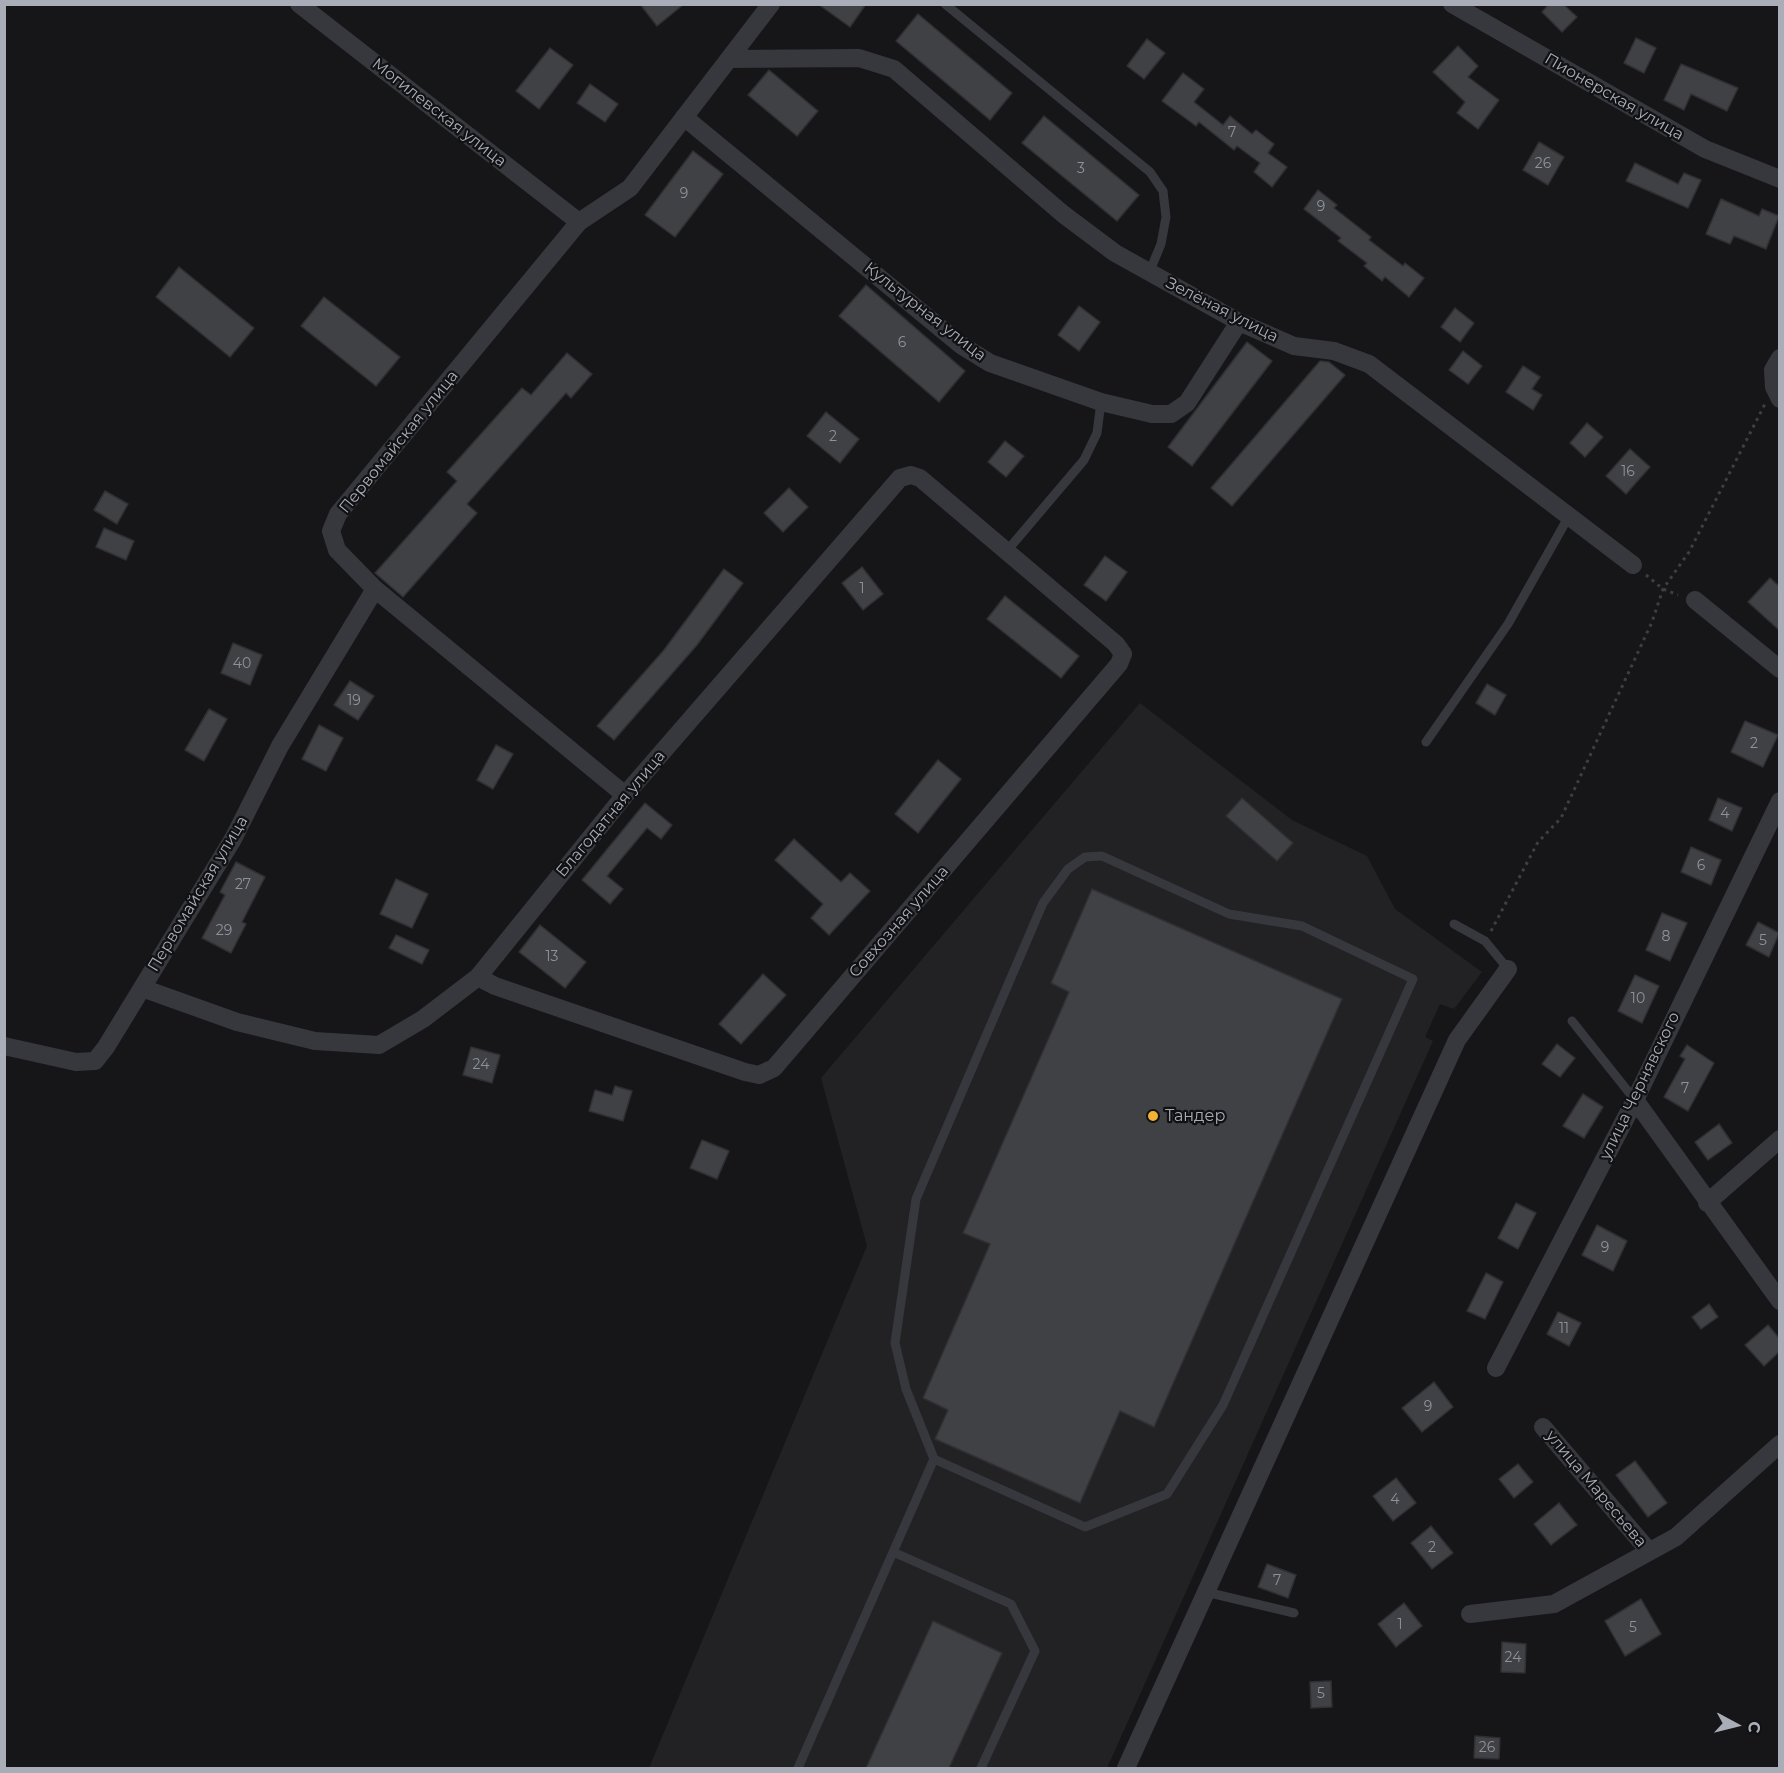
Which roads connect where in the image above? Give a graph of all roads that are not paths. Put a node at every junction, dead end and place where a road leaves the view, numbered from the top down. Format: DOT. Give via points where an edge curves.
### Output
graph roads {
  1 [pos="298,4"];
  2 [pos="771,4"];
  3 [pos="945,4"];
  4 [pos="1452,4"];
  5 [pos="729,59"];
  6 [pos="684,117"];
  7 [pos="1779,179"];
  8 [pos="579,222"];
  9 [pos="1149,273"];
  10 [pos="1239,322"];
  11 [pos="1779,358"];
  12 [pos="1777,393"];
  13 [pos="1101,402"];
  14 [pos="1569,516"];
  15 [pos="1006,552"];
  16 [pos="1633,565"];
  17 [pos="375,589"];
  18 [pos="1695,600"];
  19 [pos="1779,669"];
  20 [pos="1426,742"];
  21 [pos="625,795"];
  22 [pos="1779,801"];
  23 [pos="1454,924"];
  24 [pos="1508,969"];
  25 [pos="478,977"];
  26 [pos="142,988"];
  27 [pos="1572,1021"];
  28 [pos="4,1046"];
  29 [pos="1635,1100"];
  30 [pos="1779,1139"];
  31 [pos="1707,1203"];
  32 [pos="1779,1301"];
  33 [pos="1496,1368"];
  34 [pos="1543,1427"];
  35 [pos="1779,1444"];
  36 [pos="934,1459"];
  37 [pos="1649,1551"];
  38 [pos="893,1552"];
  39 [pos="1206,1592"];
  40 [pos="1294,1613"];
  41 [pos="1470,1614"];
  42 [pos="798,1768"];
  43 [pos="981,1768"];
  44 [pos="1126,1768"];
  1 -- 8 [label="street, Могилевская улица"];
  2 -- 5 [label="street, Первомайская улица"];
  3 -- 9 [label="lane, Зелёная улица" via="1150,172 1163,191 1166,217 1161,244"];
  4 -- 7 [label="street, Пионерская улица" via="1705,149"];
  5 -- 6 [label="street, Первомайская улица"];
  5 -- 9 [label="street" via="859,58 894,69 1063,214"];
  6 -- 8 [label="street, Первомайская улица" via="630,188"];
  6 -- 13 [label="street, Культурная улица" via="962,345 990,363"];
  8 -- 17 [label="street, Первомайская улица" via="338,514 331,531 337,550"];
  9 -- 10 [label="street, Зелёная улица"];
  10 -- 13 [label="street, Культурная улица" via="1187,403 1171,414 1152,414"];
  10 -- 14 [label="street, Зелёная улица" via="1294,346 1334,351 1369,364"];
  11 -- 12 [label="street" via="1773,370"];
  13 -- 15 [label="lane" via="1097,433 1084,460"];
  14 -- 16 [label="street, Зелёная улица"];
  14 -- 20 [label="lane" via="1508,624"];
  15 -- 21 [label="street, Благодатная улица" via="920,478 900,478"];
  15 -- 25 [label="street, Совхозная улица" via="1116,644 1123,654 1119,664 774,1068 759,1075 745,1072"];
  17 -- 21 [label="street"];
  17 -- 26 [label="street, Первомайская улица" via="280,747 233,839"];
  18 -- 19 [label="street"];
  21 -- 25 [label="street, Благодатная улица"];
  22 -- 29 [label="street, улица Чернявского"];
  23 -- 24 [label="lane" via="1485,941"];
  24 -- 39 [label="street" via="1457,1040"];
  25 -- 26 [label="street, Благодатная улица" via="423,1019 378,1045 315,1041 237,1022"];
  26 -- 28 [label="street, Первомайская улица" via="95,1061 76,1062"];
  27 -- 29 [label="lane"];
  29 -- 31 [label="street"];
  29 -- 33 [label="street, улица Чернявского"];
  30 -- 31 [label="street"];
  31 -- 32 [label="street"];
  34 -- 37 [label="street, улица Маресьева"];
  35 -- 37 [label="street" via="1676,1537"];
  36 -- 36 [label="lane" via="1085,1527 1167,1494 1224,1405 1413,979 1302,926 1229,914 1102,856 1084,857 1068,868 1043,903 916,1199 895,1343 906,1389"];
  36 -- 38 [label="lane"];
  37 -- 41 [label="street" via="1554,1604"];
  38 -- 42 [label="lane"];
  38 -- 43 [label="lane" via="1011,1604 1035,1651"];
  39 -- 40 [label="lane"];
  39 -- 44 [label="street"];
}
